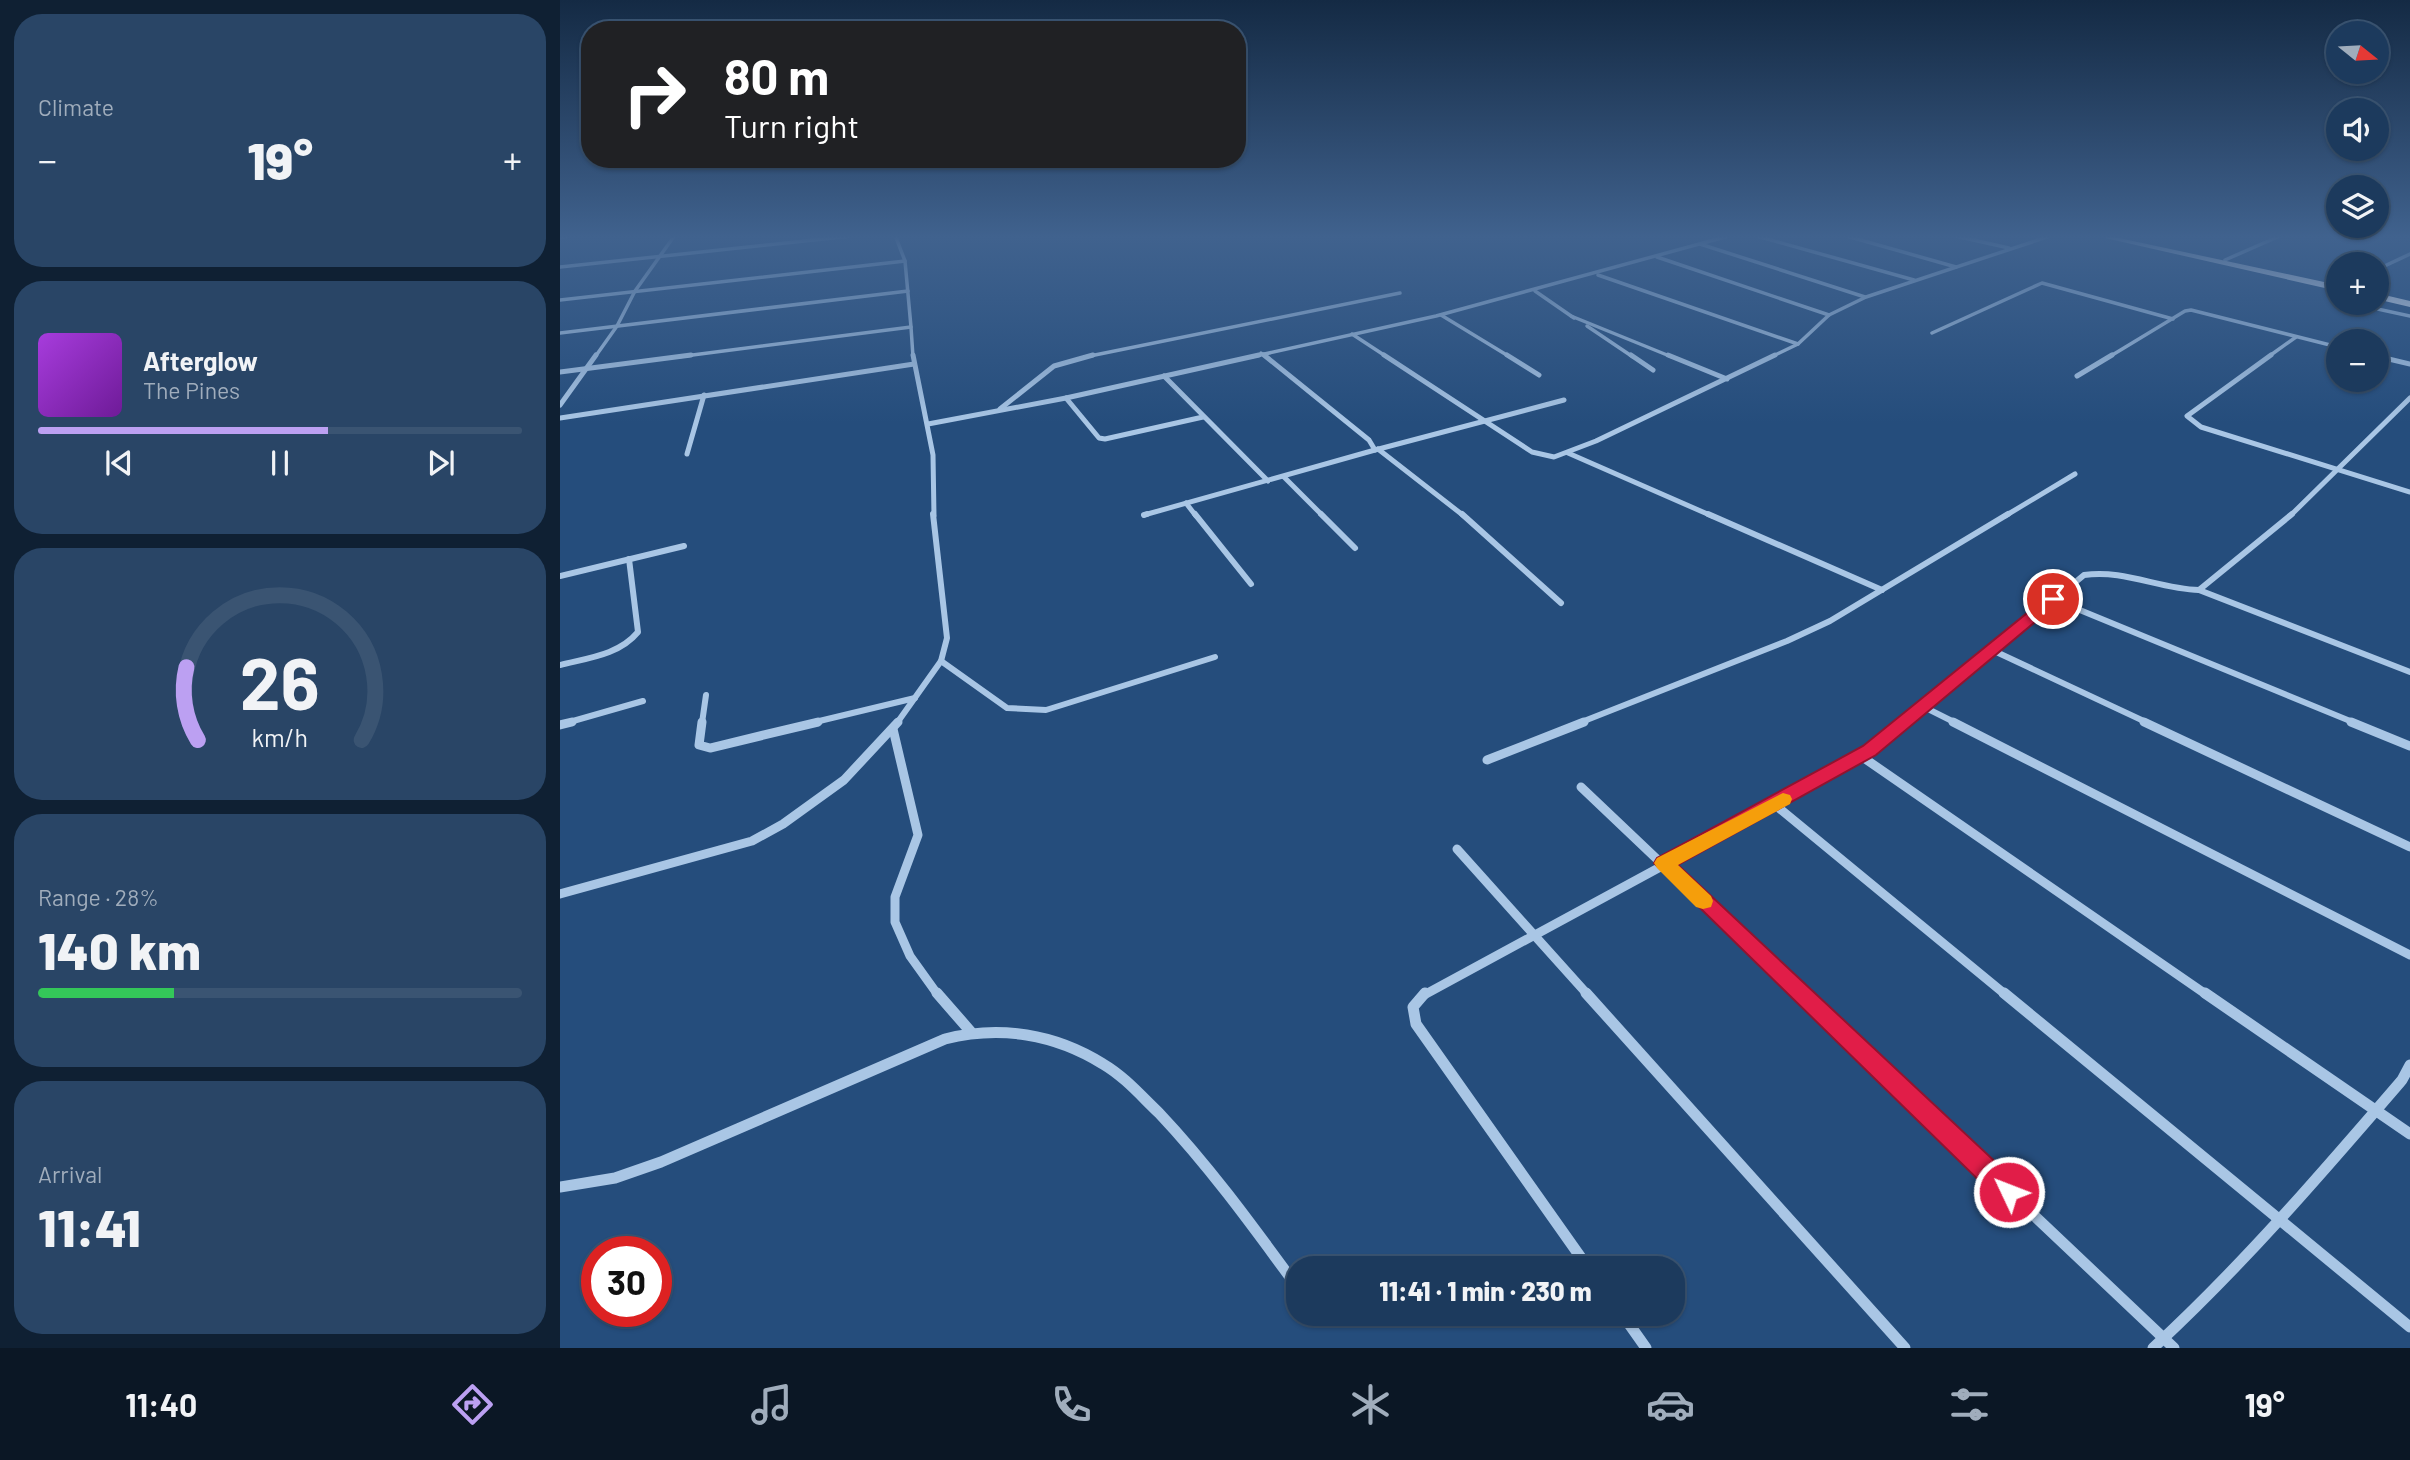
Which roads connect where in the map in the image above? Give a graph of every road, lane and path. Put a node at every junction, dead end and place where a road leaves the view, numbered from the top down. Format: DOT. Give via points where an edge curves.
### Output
graph roads {
  1 [pos="577,298"];
  2 [pos="631,298"];
  3 [pos="857,298"];
  4 [pos="909,298"];
  5 [pos="1376,298"];
  6 [pos="1508,298"];
  7 [pos="1545,298"];
  8 [pos="1666,298"];
  9 [pos="1779,298"];
  10 [pos="1864,298"];
  11 [pos="2006,298"];
  12 [pos="2096,298"];
  13 [pos="2390,298"];
  14 [pos="560,300"];
  15 [pos="2410,302"];
  16 [pos="2389,311"];
  17 [pos="1441,315"];
  18 [pos="1829,315"];
  19 [pos="1571,316"];
  20 [pos="2410,316"];
  21 [pos="2172,319"];
  22 [pos="617,326"];
  23 [pos="911,327"];
  24 [pos="560,333"];
  25 [pos="1932,333"];
  26 [pos="1352,334"];
  27 [pos="2296,337"];
  28 [pos="1798,344"];
  29 [pos="2326,344"];
  30 [pos="1261,353"];
  31 [pos="2389,359"];
  32 [pos="914,364"];
  33 [pos="2410,364"];
  34 [pos="584,369"];
  35 [pos="1653,370"];
  36 [pos="560,372"];
  37 [pos="1539,375"];
  38 [pos="1164,376"];
  39 [pos="2077,376"];
  40 [pos="1727,379"];
  41 [pos="704,395"];
  42 [pos="1066,398"];
  43 [pos="2410,398"];
  44 [pos="1563,400"];
  45 [pos="560,405"];
  46 [pos="998,411"];
  47 [pos="1203,417"];
  48 [pos="560,418"];
  49 [pos="1484,420"];
  50 [pos="928,424"];
  51 [pos="1376,450"];
  52 [pos="1568,453"];
  53 [pos="687,454"];
  54 [pos="2337,470"];
  55 [pos="2075,474"];
  56 [pos="1284,477"];
  57 [pos="1268,481"];
  58 [pos="2410,492"];
  59 [pos="1186,503"];
  60 [pos="1144,514"];
  61 [pos="684,546"];
  62 [pos="1355,548"];
  63 [pos="629,559"];
  64 [pos="560,576"];
  65 [pos="1251,584"];
  66 [pos="1882,590"];
  67 [pos="2199,590"];
  68 [pos="2053,599"];
  69 [pos="1561,603"];
  70 [pos="1992,650"];
  71 [pos="1215,657"];
  72 [pos="941,661"];
  73 [pos="560,665"];
  74 [pos="2410,672"];
  75 [pos="706,695"];
  76 [pos="916,698"];
  77 [pos="643,701"];
  78 [pos="1924,707"];
  79 [pos="560,725"];
  80 [pos="893,729"];
  81 [pos="2410,746"];
  82 [pos="1861,756"];
  83 [pos="1487,760"];
  84 [pos="1581,788"];
  85 [pos="1774,804"];
  86 [pos="2410,847"];
  87 [pos="1457,849"];
  88 [pos="1664,863"];
  89 [pos="560,894"];
  90 [pos="1533,932"];
  91 [pos="2410,955"];
  92 [pos="971,1032"];
  93 [pos="2410,1065"];
  94 [pos="2377,1110"];
  95 [pos="2410,1134"];
  96 [pos="560,1188"];
  97 [pos="2280,1221"];
  98 [pos="1581,1256"];
  99 [pos="1286,1272"];
  100 [pos="1630,1326"];
  101 [pos="2410,1327"];
  102 [pos="2164,1338"];
  103 [pos="1646,1348"];
  104 [pos="1905,1348"];
  105 [pos="2153,1348"];
  106 [pos="2174,1348"];
  1 -- 14 [label="street"];
  2 -- 22 [label="street"];
  3 -- 22 [label="street"];
  4 -- 23 [label="street"];
  5 -- 46 [label="street" via="1065,361"];
  6 -- 17 [label="street"];
  7 -- 19 [label="street"];
  8 -- 28 [label="street"];
  9 -- 18 [label="street"];
  10 -- 18 [label="street"];
  11 -- 25 [label="street"];
  12 -- 21 [label="street"];
  13 -- 15 [label="main road"];
  16 -- 20 [label="street"];
  17 -- 26 [label="street"];
  17 -- 37 [label="street"];
  18 -- 28 [label="street"];
  19 -- 35 [label="street"];
  19 -- 40 [label="street"];
  21 -- 27 [label="street" via="2191,310"];
  21 -- 39 [label="street"];
  22 -- 24 [label="street"];
  22 -- 34 [label="street"];
  23 -- 32 [label="street"];
  23 -- 34 [label="street"];
  26 -- 30 [label="street"];
  26 -- 49 [label="street"];
  27 -- 29 [label="street"];
  27 -- 54 [label="street" via="2187,416 2201,427"];
  28 -- 40 [label="street"];
  30 -- 38 [label="street"];
  30 -- 51 [label="street"];
  31 -- 33 [label="street"];
  32 -- 41 [label="street"];
  32 -- 50 [label="street"];
  34 -- 36 [label="street"];
  34 -- 45 [label="street"];
  38 -- 42 [label="street"];
  38 -- 47 [label="street"];
  40 -- 52 [label="street"];
  41 -- 48 [label="street"];
  41 -- 53 [label="street"];
  42 -- 46 [label="street"];
  42 -- 47 [label="street" via="1099,438 1105,439"];
  43 -- 54 [label="street"];
  44 -- 49 [label="street"];
  46 -- 50 [label="street"];
  47 -- 57 [label="street"];
  49 -- 51 [label="street"];
  49 -- 52 [label="street" via="1539,454 1554,457"];
  50 -- 72 [label="street" via="947,638"];
  51 -- 56 [label="street"];
  51 -- 69 [label="street" via="1472,522"];
  52 -- 66 [label="street"];
  54 -- 58 [label="street"];
  54 -- 67 [label="street" via="2284,522"];
  55 -- 66 [label="street"];
  56 -- 57 [label="street"];
  56 -- 62 [label="street"];
  57 -- 59 [label="street"];
  59 -- 60 [label="street"];
  59 -- 65 [label="street"];
  61 -- 63 [label="street"];
  63 -- 64 [label="street"];
  63 -- 73 [label="street" via="638,632 632,641 613,650"];
  66 -- 83 [label="street" via="1787,641"];
  67 -- 68 [label="street" via="2182,591 2107,571 2084,575"];
  67 -- 74 [label="street"];
  68 -- 70 [label="street"];
  68 -- 81 [label="street"];
  70 -- 78 [label="street"];
  70 -- 86 [label="street"];
  71 -- 72 [label="street" via="1046,710 1026,711 1007,708"];
  72 -- 76 [label="street"];
  75 -- 76 [label="street" via="699,745 710,748"];
  76 -- 80 [label="street"];
  77 -- 79 [label="street"];
  78 -- 82 [label="street"];
  78 -- 91 [label="street"];
  80 -- 89 [label="street" via="844,780 804,811 752,841"];
  80 -- 92 [label="street" via="918,835 894,907 897,925 906,948 934,989"];
  82 -- 85 [label="street"];
  82 -- 94 [label="street"];
  84 -- 88 [label="street"];
  85 -- 88 [label="street"];
  85 -- 97 [label="street"];
  87 -- 90 [label="street"];
  88 -- 90 [label="street"];
  88 -- 102 [label="street"];
  90 -- 98 [label="street" via="1427,991 1413,1007 1416,1024"];
  90 -- 104 [label="street"];
  92 -- 96 [label="street" via="906,1054 661,1162 615,1178"];
  92 -- 99 [label="street" via="1004,1031 1048,1041 1101,1062 1127,1081 1203,1161"];
  93 -- 94 [label="street"];
  94 -- 95 [label="street"];
  94 -- 97 [label="street"];
  97 -- 101 [label="street"];
  97 -- 102 [label="street"];
  100 -- 103 [label="street"];
  102 -- 105 [label="street"];
  102 -- 106 [label="street"];
}
